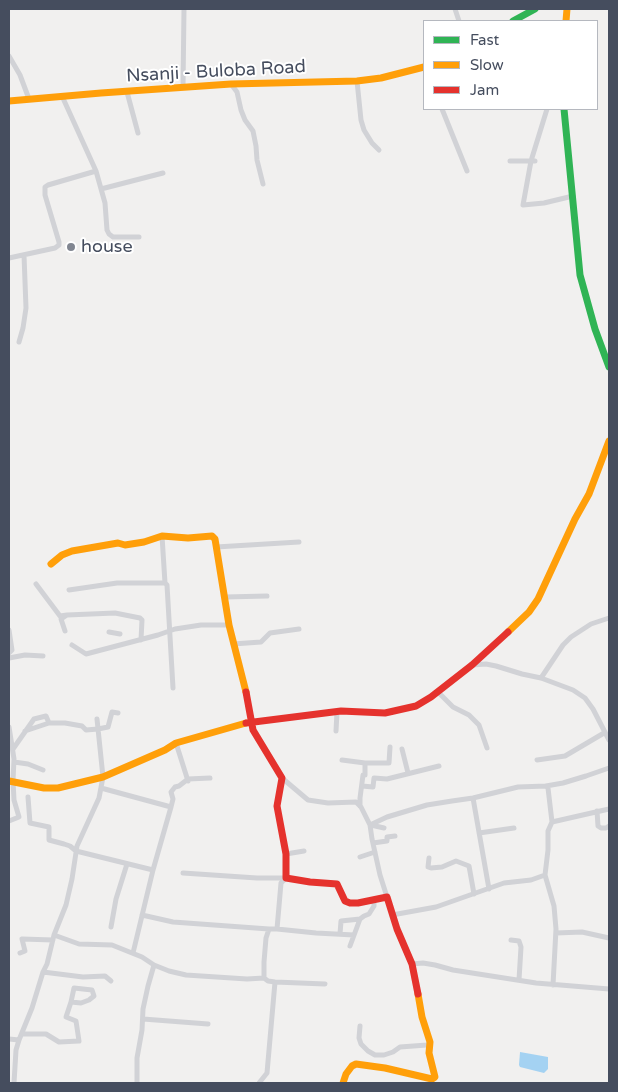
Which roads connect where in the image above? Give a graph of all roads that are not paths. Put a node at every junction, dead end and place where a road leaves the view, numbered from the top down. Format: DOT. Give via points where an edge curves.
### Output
graph roads {
  1 [pos="184,9"];
  2 [pos="534,9"];
  3 [pos="515,20"];
  4 [pos="9,56"];
  5 [pos="423,67"];
  6 [pos="357,81"];
  7 [pos="231,84"];
  8 [pos="183,87"];
  9 [pos="127,92"];
  10 [pos="62,96"];
  11 [pos="29,99"];
  12 [pos="9,101"];
  13 [pos="442,110"];
  14 [pos="547,110"];
  15 [pos="564,110"];
  16 [pos="138,132"];
  17 [pos="379,150"];
  18 [pos="510,161"];
  19 [pos="533,161"];
  20 [pos="467,170"];
  21 [pos="96,171"];
  22 [pos="163,173"];
  23 [pos="263,184"];
  24 [pos="101,189"];
  25 [pos="573,196"];
  26 [pos="139,237"];
  27 [pos="24,255"];
  28 [pos="9,258"];
  29 [pos="19,342"];
  30 [pos="609,367"];
  31 [pos="609,440"];
  32 [pos="162,536"];
  33 [pos="299,542"];
  34 [pos="216,547"];
  35 [pos="51,564"];
  36 [pos="165,583"];
  37 [pos="36,584"];
  38 [pos="69,590"];
  39 [pos="267,596"];
  40 [pos="225,597"];
  41 [pos="67,615"];
  42 [pos="609,618"];
  43 [pos="229,624"];
  44 [pos="299,629"];
  45 [pos="9,630"];
  46 [pos="65,631"];
  47 [pos="109,632"];
  48 [pos="170,632"];
  49 [pos="120,634"];
  50 [pos="141,640"];
  51 [pos="233,644"];
  52 [pos="72,645"];
  53 [pos="9,653"];
  54 [pos="43,656"];
  55 [pos="9,658"];
  56 [pos="472,665"];
  57 [pos="541,678"];
  58 [pos="173,688"];
  59 [pos="438,692"];
  60 [pos="337,712"];
  61 [pos="118,713"];
  62 [pos="96,719"];
  63 [pos="250,722"];
  64 [pos="49,723"];
  65 [pos="9,727"];
  66 [pos="25,730"];
  67 [pos="98,730"];
  68 [pos="336,731"];
  69 [pos="604,733"];
  70 [pos="609,740"];
  71 [pos="176,743"];
  72 [pos="390,747"];
  73 [pos="487,748"];
  74 [pos="402,749"];
  75 [pos="13,750"];
  76 [pos="342,760"];
  77 [pos="537,760"];
  78 [pos="14,762"];
  79 [pos="365,763"];
  80 [pos="439,766"];
  81 [pos="609,768"];
  82 [pos="43,770"];
  83 [pos="408,773"];
  84 [pos="103,777"];
  85 [pos="210,778"];
  86 [pos="282,778"];
  87 [pos="188,780"];
  88 [pos="11,781"];
  89 [pos="362,786"];
  90 [pos="546,786"];
  91 [pos="101,788"];
  92 [pos="28,797"];
  93 [pos="473,798"];
  94 [pos="360,806"];
  95 [pos="171,807"];
  96 [pos="609,809"];
  97 [pos="597,811"];
  98 [pos="9,821"];
  99 [pos="552,822"];
  100 [pos="370,825"];
  101 [pos="609,826"];
  102 [pos="384,828"];
  103 [pos="514,828"];
  104 [pos="479,833"];
  105 [pos="395,836"];
  106 [pos="373,843"];
  107 [pos="304,851"];
  108 [pos="76,852"];
  109 [pos="375,852"];
  110 [pos="286,854"];
  111 [pos="360,857"];
  112 [pos="429,858"];
  113 [pos="127,864"];
  114 [pos="153,870"];
  115 [pos="182,873"];
  116 [pos="546,875"];
  117 [pos="286,878"];
  118 [pos="489,889"];
  119 [pos="474,894"];
  120 [pos="387,897"];
  121 [pos="374,900"];
  122 [pos="142,915"];
  123 [pos="392,915"];
  124 [pos="360,919"];
  125 [pos="112,927"];
  126 [pos="269,929"];
  127 [pos="277,929"];
  128 [pos="556,933"];
  129 [pos="340,934"];
  130 [pos="354,935"];
  131 [pos="54,938"];
  132 [pos="609,938"];
  133 [pos="511,940"];
  134 [pos="350,946"];
  135 [pos="20,953"];
  136 [pos="133,953"];
  137 [pos="412,964"];
  138 [pos="154,965"];
  139 [pos="43,972"];
  140 [pos="264,978"];
  141 [pos="519,980"];
  142 [pos="111,982"];
  143 [pos="275,982"];
  144 [pos="325,984"];
  145 [pos="554,985"];
  146 [pos="609,989"];
  147 [pos="71,1002"];
  148 [pos="143,1019"];
  149 [pos="208,1024"];
  150 [pos="360,1026"];
  151 [pos="22,1034"];
  152 [pos="9,1039"];
  153 [pos="19,1040"];
  154 [pos="430,1042"];
  155 [pos="14,1083"];
  156 [pos="137,1083"];
  157 [pos="259,1083"];
  158 [pos="343,1083"];
  1 -- 8 [label="street"];
  2 -- 3 [label="main road"];
  4 -- 11 [label="street"];
  5 -- 6 [label="main road, Nsanji - Buloba Road"];
  6 -- 7 [label="main road, Nsanji - Buloba Road"];
  6 -- 17 [label="street" via="364,130"];
  7 -- 8 [label="main road, Nsanji - Buloba Road"];
  7 -- 23 [label="street" via="237,92 245,120 253,131"];
  8 -- 9 [label="main road, Nsanji - Buloba Road"];
  9 -- 10 [label="main road, Nsanji - Buloba Road"];
  9 -- 16 [label="street"];
  10 -- 11 [label="main road, Nsanji - Buloba Road"];
  10 -- 21 [label="street"];
  11 -- 12 [label="main road, Nsanji - Buloba Road"];
  13 -- 20 [label="street"];
  14 -- 19 [label="street"];
  15 -- 25 [label="main road"];
  18 -- 19 [label="street"];
  19 -- 25 [label="street" via="523,205 544,204"];
  21 -- 24 [label="street"];
  21 -- 27 [label="street" via="45,187 59,245"];
  22 -- 24 [label="street"];
  24 -- 26 [label="street" via="109,234 113,237"];
  25 -- 30 [label="main road" via="580,275"];
  27 -- 28 [label="street"];
  27 -- 29 [label="street" via="26,308"];
  31 -- 56 [label="main road" via="589,494 538,599"];
  32 -- 34 [label="main road" via="212,536"];
  32 -- 35 [label="main road" via="144,542 72,551"];
  32 -- 36 [label="street"];
  33 -- 34 [label="street"];
  34 -- 40 [label="main road"];
  36 -- 38 [label="street" via="117,583"];
  36 -- 48 [label="street"];
  37 -- 41 [label="street" via="60,616"];
  39 -- 40 [label="street"];
  40 -- 43 [label="main road"];
  41 -- 46 [label="street" via="61,618"];
  41 -- 50 [label="street" via="138,617 142,620"];
  42 -- 57 [label="street" via="591,624 563,645"];
  43 -- 48 [label="street" via="201,625"];
  43 -- 51 [label="main road"];
  44 -- 51 [label="street" via="270,632 261,642"];
  45 -- 53 [label="street" via="12,650"];
  47 -- 49 [label="street"];
  48 -- 50 [label="street"];
  48 -- 58 [label="street"];
  50 -- 52 [label="street" via="86,654"];
  51 -- 63 [label="main road"];
  54 -- 55 [label="street"];
  56 -- 57 [label="street" via="486,664"];
  56 -- 59 [label="main road"];
  57 -- 69 [label="street" via="585,698"];
  59 -- 60 [label="main road" via="416,706 384,713"];
  59 -- 73 [label="street" via="480,725"];
  60 -- 63 [label="main road"];
  60 -- 68 [label="street"];
  61 -- 67 [label="street" via="112,712 108,727"];
  62 -- 67 [label="street"];
  63 -- 71 [label="main road"];
  63 -- 86 [label="main road"];
  64 -- 66 [label="street"];
  64 -- 66 [label="street" via="46,716 34,719"];
  64 -- 67 [label="street"];
  65 -- 75 [label="street"];
  66 -- 75 [label="street"];
  67 -- 84 [label="street"];
  69 -- 70 [label="street"];
  69 -- 77 [label="street" via="565,756"];
  71 -- 84 [label="main road"];
  71 -- 87 [label="street"];
  72 -- 79 [label="street" via="389,763"];
  74 -- 83 [label="street"];
  75 -- 78 [label="street"];
  76 -- 79 [label="street"];
  78 -- 82 [label="street"];
  78 -- 88 [label="street"];
  79 -- 89 [label="street"];
  80 -- 83 [label="street"];
  81 -- 90 [label="street"];
  83 -- 89 [label="street" via="386,779 374,778 373,786"];
  84 -- 88 [label="main road" via="58,788"];
  84 -- 91 [label="street"];
  85 -- 87 [label="street"];
  86 -- 94 [label="street" via="308,800 356,802"];
  86 -- 110 [label="main road" via="277,806"];
  87 -- 95 [label="street" via="171,792"];
  88 -- 98 [label="street" via="20,817"];
  89 -- 94 [label="street"];
  90 -- 93 [label="street" via="518,787"];
  90 -- 99 [label="street"];
  91 -- 95 [label="street"];
  91 -- 108 [label="street"];
  92 -- 108 [label="street" via="30,823 49,827 49,840 70,846"];
  93 -- 100 [label="street" via="427,805"];
  93 -- 104 [label="street"];
  94 -- 100 [label="street"];
  95 -- 114 [label="street"];
  96 -- 97 [label="street"];
  97 -- 99 [label="street"];
  97 -- 101 [label="street" via="598,826"];
  99 -- 116 [label="street" via="548,830"];
  100 -- 102 [label="street"];
  100 -- 106 [label="street"];
  103 -- 104 [label="street"];
  104 -- 118 [label="street"];
  105 -- 106 [label="street"];
  106 -- 109 [label="street"];
  107 -- 110 [label="street"];
  108 -- 113 [label="street"];
  108 -- 131 [label="street" via="67,900"];
  109 -- 111 [label="street"];
  109 -- 120 [label="street"];
  110 -- 117 [label="main road"];
  112 -- 119 [label="street" via="428,867 431,868 456,862 469,866"];
  113 -- 114 [label="street"];
  113 -- 125 [label="street" via="116,899"];
  114 -- 122 [label="street"];
  115 -- 117 [label="street"];
  116 -- 118 [label="street"];
  116 -- 128 [label="street" via="554,906"];
  117 -- 121 [label="main road" via="337,884 345,901 350,903"];
  117 -- 127 [label="street" via="281,884"];
  118 -- 119 [label="street"];
  119 -- 123 [label="street" via="436,907"];
  120 -- 121 [label="main road"];
  120 -- 123 [label="main road"];
  121 -- 124 [label="street" via="370,914"];
  122 -- 126 [label="street" via="173,922"];
  122 -- 136 [label="street"];
  123 -- 137 [label="main road"];
  124 -- 129 [label="street" via="341,921"];
  124 -- 130 [label="street"];
  126 -- 127 [label="street"];
  126 -- 140 [label="street"];
  127 -- 129 [label="street"];
  128 -- 132 [label="street" via="582,932"];
  128 -- 145 [label="street"];
  129 -- 130 [label="street"];
  130 -- 134 [label="street"];
  131 -- 135 [label="street" via="22,939 25,951"];
  131 -- 136 [label="street" via="79,944 112,945"];
  131 -- 139 [label="street"];
  133 -- 141 [label="street" via="519,941 521,947"];
  136 -- 138 [label="street"];
  137 -- 141 [label="street" via="423,963"];
  137 -- 154 [label="main road"];
  138 -- 140 [label="street" via="186,975"];
  138 -- 148 [label="street" via="144,1000"];
  139 -- 142 [label="street" via="83,978 105,976"];
  139 -- 151 [label="street"];
  140 -- 143 [label="street"];
  141 -- 145 [label="street"];
  143 -- 144 [label="street"];
  143 -- 157 [label="street" via="268,1073"];
  145 -- 146 [label="street"];
  147 -- 151 [label="street" via="66,1017 76,1021 79,1041 59,1042 46,1034"];
  148 -- 149 [label="street"];
  148 -- 156 [label="street"];
  150 -- 154 [label="street" via="361,1044 376,1055"];
  151 -- 153 [label="street"];
  152 -- 153 [label="street"];
  153 -- 155 [label="street"];
  154 -- 158 [label="main road" via="429,1053 436,1077 432,1079 356,1064 346,1074"];
}
